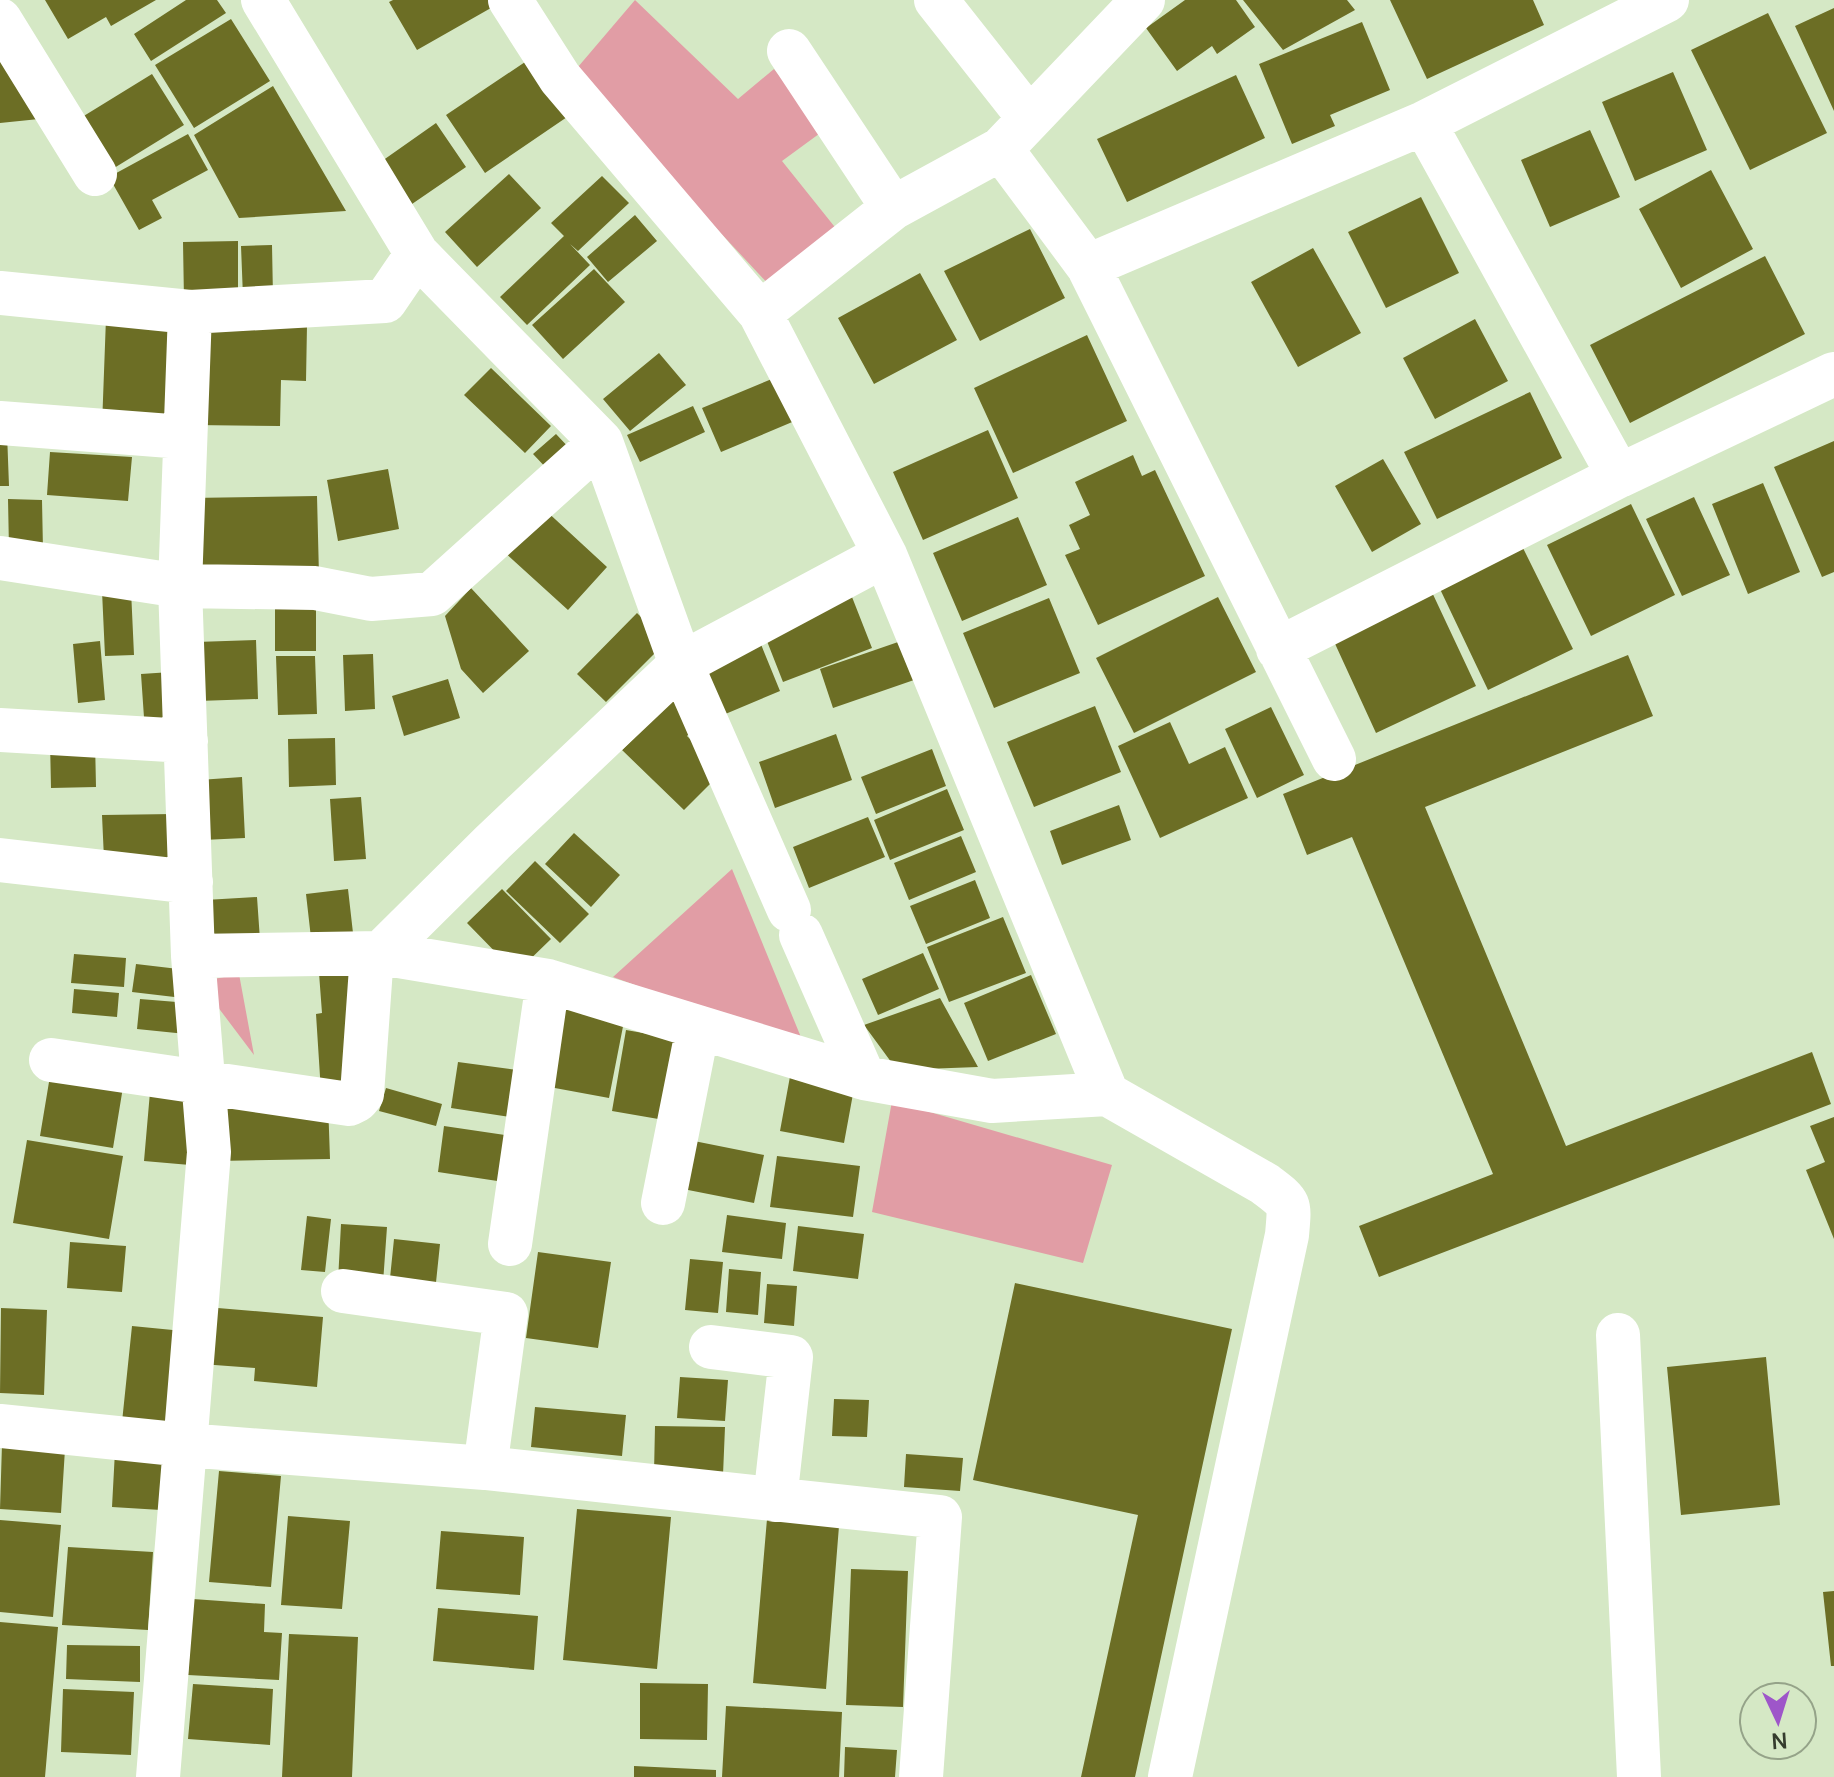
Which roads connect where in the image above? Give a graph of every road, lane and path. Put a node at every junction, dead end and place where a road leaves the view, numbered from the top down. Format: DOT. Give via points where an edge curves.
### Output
graph roads {
  1 [pos="263,0"];
  2 [pos="510,0"];
  3 [pos="936,0"];
  4 [pos="1143,0"];
  5 [pos="1667,0"];
  6 [pos="1,22"];
  7 [pos="789,51"];
  8 [pos="1424,123"];
  9 [pos="1015,134"];
  10 [pos="95,174"];
  11 [pos="893,208"];
  12 [pos="417,254"];
  13 [pos="1088,266"];
  14 [pos="0,293"];
  15 [pos="190,312"];
  16 [pos="760,313"];
  17 [pos="1834,374"];
  18 [pos="0,423"];
  19 [pos="183,437"];
  20 [pos="601,442"];
  21 [pos="1619,476"];
  22 [pos="885,555"];
  23 [pos="0,558"];
  24 [pos="180,586"];
  25 [pos="1278,649"];
  26 [pos="681,664"];
  27 [pos="0,730"];
  28 [pos="186,741"];
  29 [pos="1334,759"];
  30 [pos="0,860"];
  31 [pos="191,882"];
  32 [pos="376,954"];
  33 [pos="193,956"];
  34 [pos="548,981"];
  35 [pos="698,1027"];
  36 [pos="51,1060"];
  37 [pos="864,1078"];
  38 [pos="203,1083"];
  39 [pos="1107,1094"];
  40 [pos="663,1203"];
  41 [pos="510,1244"];
  42 [pos="343,1291"];
  43 [pos="1618,1335"];
  44 [pos="711,1347"];
  45 [pos="0,1426"];
  46 [pos="185,1445"];
  47 [pos="485,1468"];
  48 [pos="775,1500"];
  49 [pos="158,1777"];
  50 [pos="921,1777"];
  51 [pos="1170,1777"];
  52 [pos="1639,1777"];
  1 -- 12 [label="street"];
  2 -- 16 [label="street" via="560,78"];
  3 -- 9 [label="street"];
  4 -- 9 [label="street"];
  5 -- 8 [label="street"];
  6 -- 10 [label="street"];
  7 -- 11 [label="street"];
  8 -- 13 [label="street"];
  8 -- 21 [label="street"];
  9 -- 11 [label="street"];
  9 -- 13 [label="street"];
  11 -- 16 [label="street"];
  12 -- 15 [label="street" via="385,301"];
  12 -- 20 [label="street"];
  13 -- 25 [label="street"];
  14 -- 15 [label="street"];
  15 -- 19 [label="street"];
  16 -- 22 [label="street"];
  17 -- 21 [label="street"];
  18 -- 19 [label="street"];
  19 -- 24 [label="street"];
  20 -- 24 [label="street" via="432,594 371,599 315,588"];
  20 -- 26 [label="street"];
  21 -- 25 [label="street"];
  22 -- 26 [label="street"];
  22 -- 39 [label="street"];
  23 -- 24 [label="street"];
  24 -- 28 [label="street"];
  25 -- 29 [label="street"];
  26 -- 32 [label="street"];
  26 -- 37 [label="street"];
  27 -- 28 [label="street"];
  28 -- 31 [label="street"];
  30 -- 31 [label="street"];
  31 -- 33 [label="street"];
  32 -- 33 [label="street"];
  32 -- 34 [label="street"];
  32 -- 38 [label="street" via="362,1094 357,1100 340,1104"];
  33 -- 38 [label="street"];
  34 -- 35 [label="street"];
  34 -- 41 [label="street"];
  35 -- 37 [label="street"];
  35 -- 40 [label="street"];
  36 -- 38 [label="street"];
  37 -- 39 [label="street" via="992,1101"];
  38 -- 46 [label="street" via="209,1152"];
  39 -- 51 [label="street" via="1265,1184 1289,1205 1287,1235"];
  42 -- 47 [label="street" via="506,1314"];
  43 -- 52 [label="street"];
  44 -- 48 [label="street" via="791,1357"];
  45 -- 46 [label="street"];
  46 -- 47 [label="street"];
  46 -- 49 [label="street"];
  47 -- 48 [label="street"];
  48 -- 50 [label="street" via="940,1517"];
}
